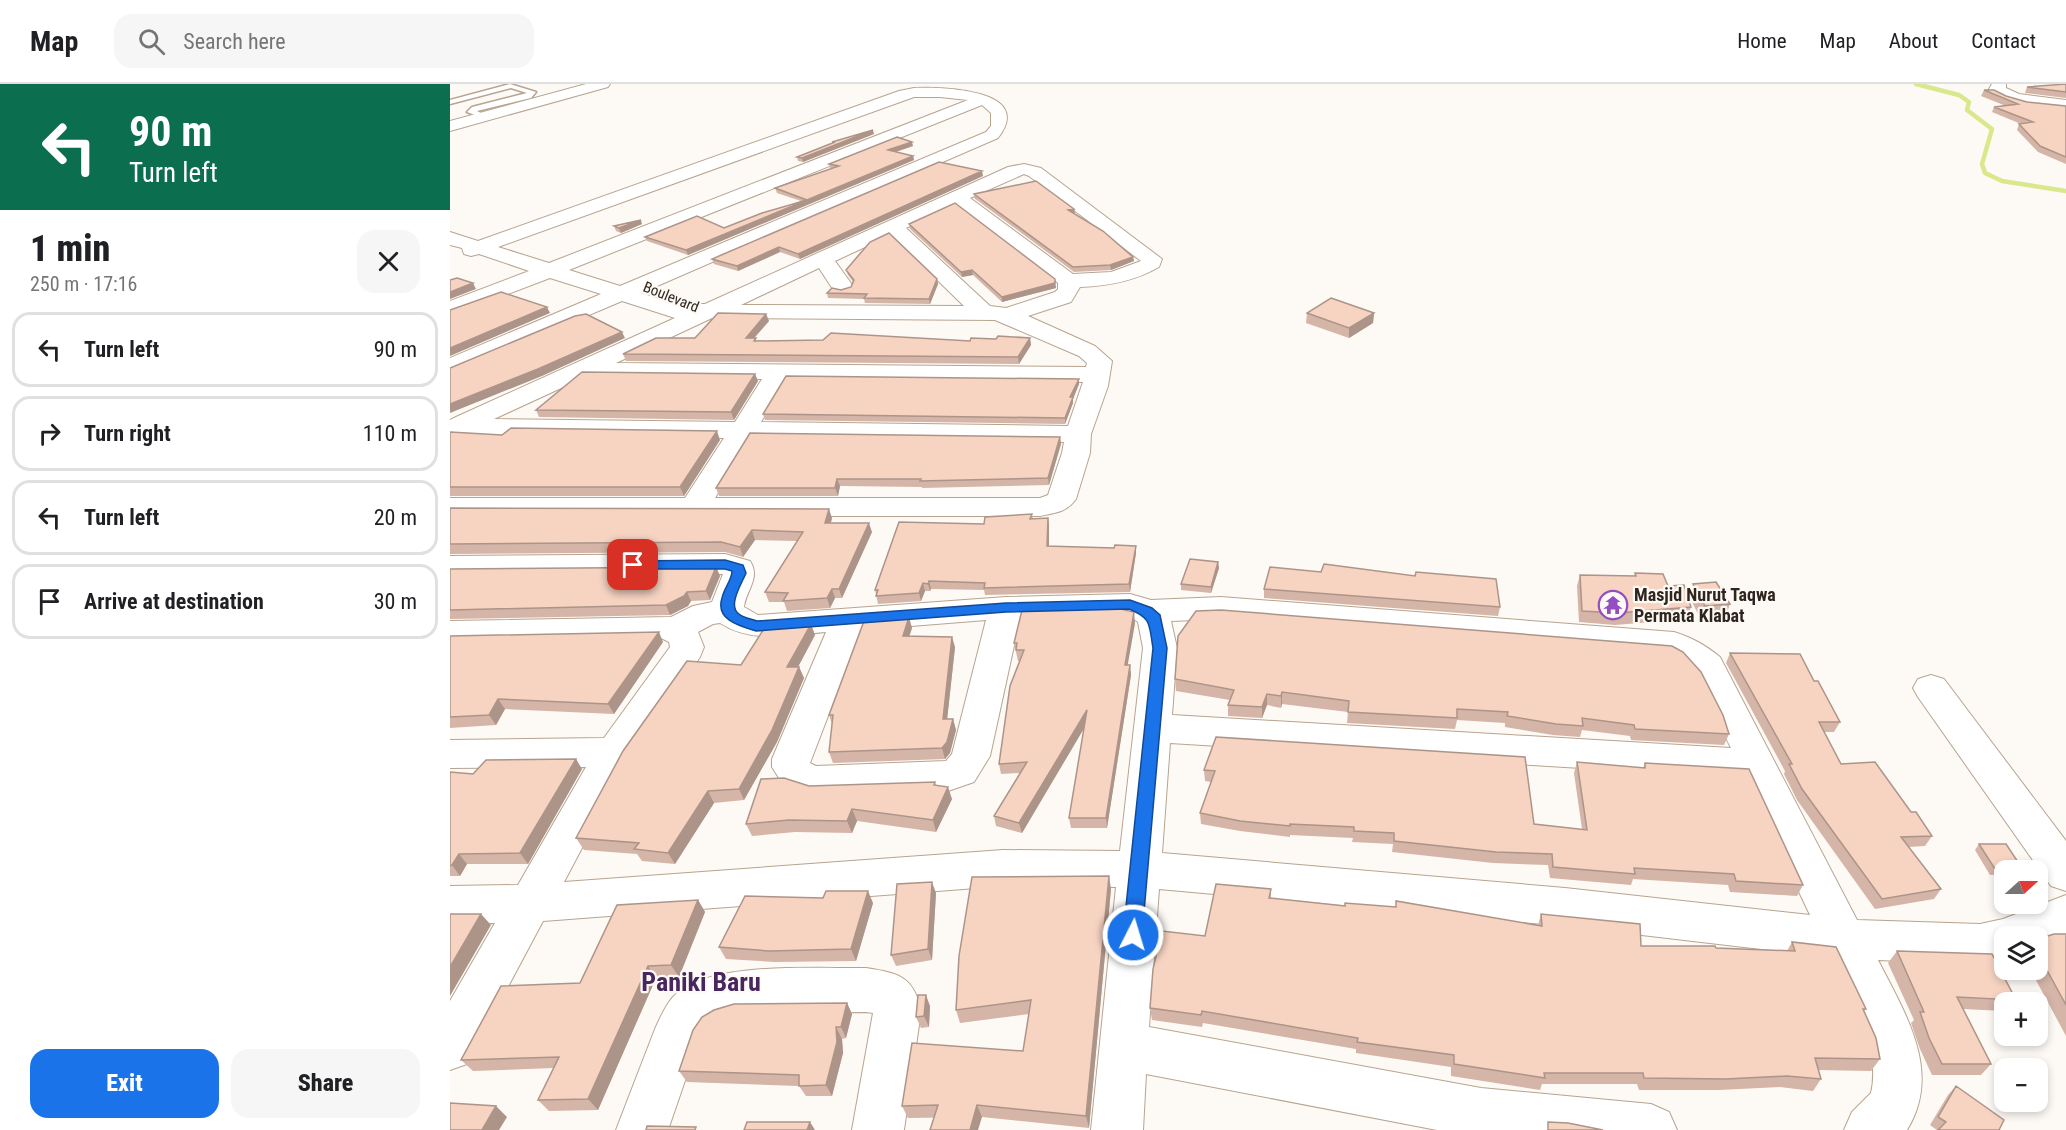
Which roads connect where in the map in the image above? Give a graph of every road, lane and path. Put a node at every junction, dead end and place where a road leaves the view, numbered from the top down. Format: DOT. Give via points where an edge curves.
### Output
graph roads {
  1 [pos="603,84"];
  2 [pos="1999,84"];
  3 [pos="982,100"];
  4 [pos="450,102"];
  5 [pos="2066,105"];
  6 [pos="485,117"];
  7 [pos="450,126"];
  8 [pos="800,173"];
  9 [pos="865,190"];
  10 [pos="956,196"];
  11 [pos="450,222"];
  12 [pos="892,225"];
  13 [pos="450,238"];
  14 [pos="502,239"];
  15 [pos="479,248"];
  16 [pos="450,258"];
  17 [pos="822,258"];
  18 [pos="560,267"];
  19 [pos="1068,281"];
  20 [pos="842,286"];
  21 [pos="630,289"];
  22 [pos="450,309"];
  23 [pos="706,311"];
  24 [pos="983,312"];
  25 [pos="1006,315"];
  26 [pos="450,367"];
  27 [pos="578,370"];
  28 [pos="780,372"];
  29 [pos="1098,375"];
  30 [pos="453,429"];
  31 [pos="741,429"];
  32 [pos="1078,434"];
  33 [pos="694,506"];
  34 [pos="450,507"];
  35 [pos="450,566"];
  36 [pos="1006,608"];
  37 [pos="728,611"];
  38 [pos="1147,611"];
  39 [pos="849,618"];
  40 [pos="674,630"];
  41 [pos="450,632"];
  42 [pos="1931,688"];
  43 [pos="1152,728"];
  44 [pos="614,752"];
  45 [pos="450,754"];
  46 [pos="1758,764"];
  47 [pos="1138,869"];
  48 [pos="2066,873"];
  49 [pos="529,903"];
  50 [pos="450,905"];
  51 [pos="2066,914"];
  52 [pos="2037,926"];
  53 [pos="1843,939"];
  54 [pos="1994,941"];
  55 [pos="1123,1046"];
  56 [pos="450,1047"];
  57 [pos="1467,1121"];
  58 [pos="642,1130"];
  59 [pos="878,1130"];
  60 [pos="1118,1130"];
  61 [pos="1651,1130"];
  62 [pos="1870,1130"];
  1 -- 6 [label="street"];
  2 -- 5 [label="street" via="1996,89 2016,98"];
  3 -- 8 [label="street"];
  3 -- 9 [label="street" via="999,112 996,133"];
  3 -- 14 [label="street" via="951,94 904,94"];
  4 -- 6 [label="lane" via="511,86 532,92 471,112"];
  6 -- 7 [label="street"];
  8 -- 9 [label="street"];
  8 -- 18 [label="street"];
  9 -- 21 [label="street"];
  10 -- 12 [label="street"];
  10 -- 19 [label="street"];
  10 -- 19 [label="street" via="1014,171 1032,171 1152,259 1144,267 1112,278"];
  11 -- 14 [label="street, Boulevard"];
  12 -- 17 [label="street"];
  12 -- 24 [label="street"];
  13 -- 15 [label="street, Boulevard"];
  14 -- 15 [label="street"];
  14 -- 18 [label="street, Boulevard"];
  15 -- 16 [label="street"];
  15 -- 18 [label="street, Boulevard"];
  17 -- 20 [label="street"];
  17 -- 23 [label="street"];
  18 -- 21 [label="street, Boulevard"];
  18 -- 22 [label="street"];
  19 -- 25 [label="street" via="1069,289 1063,297"];
  21 -- 23 [label="street, Boulevard" via="673,311"];
  21 -- 26 [label="street"];
  23 -- 24 [label="street, Boulevard"];
  23 -- 27 [label="street"];
  24 -- 25 [label="street, Boulevard"];
  25 -- 29 [label="street" via="1096,357 1100,361"];
  27 -- 28 [label="street"];
  27 -- 30 [label="street"];
  28 -- 29 [label="street"];
  28 -- 31 [label="street"];
  29 -- 32 [label="street"];
  30 -- 31 [label="street"];
  31 -- 32 [label="street"];
  31 -- 33 [label="street"];
  32 -- 33 [label="street" via="1061,500 1046,506"];
  33 -- 34 [label="street"];
  35 -- 37 [label="street" via="725,564 738,568 740,573 728,600"];
  36 -- 38 [label="street" via="1130,605"];
  36 -- 39 [label="street"];
  36 -- 39 [label="street" via="971,756 962,772 942,777 814,780 798,775 791,767 791,759"];
  37 -- 39 [label="street" via="734,618 756,626"];
  37 -- 40 [label="street" via="705,614"];
  38 -- 43 [label="street" via="1155,618 1160,648"];
  38 -- 46 [label="street" via="1221,608 1674,644 1689,650 1708,666"];
  40 -- 41 [label="street" via="666,627"];
  40 -- 44 [label="street" via="684,636 687,647 683,657"];
  42 -- 48 [label="street"];
  43 -- 46 [label="street"];
  43 -- 47 [label="street"];
  44 -- 45 [label="street"];
  44 -- 49 [label="street"];
  46 -- 53 [label="street"];
  47 -- 49 [label="street" via="1002,868"];
  47 -- 53 [label="street" via="1564,907"];
  47 -- 55 [label="street"];
  49 -- 50 [label="street"];
  49 -- 56 [label="street"];
  51 -- 52 [label="street"];
  53 -- 54 [label="street" via="1980,944"];
  53 -- 62 [label="street" via="1888,1029 1897,1060 1898,1090 1890,1110"];
  55 -- 57 [label="street"];
  55 -- 60 [label="street"];
  57 -- 61 [label="street"];
  58 -- 59 [label="street" via="680,1029 692,1011 707,1001 741,991 866,990 888,993 895,1000 897,1011"];
}
